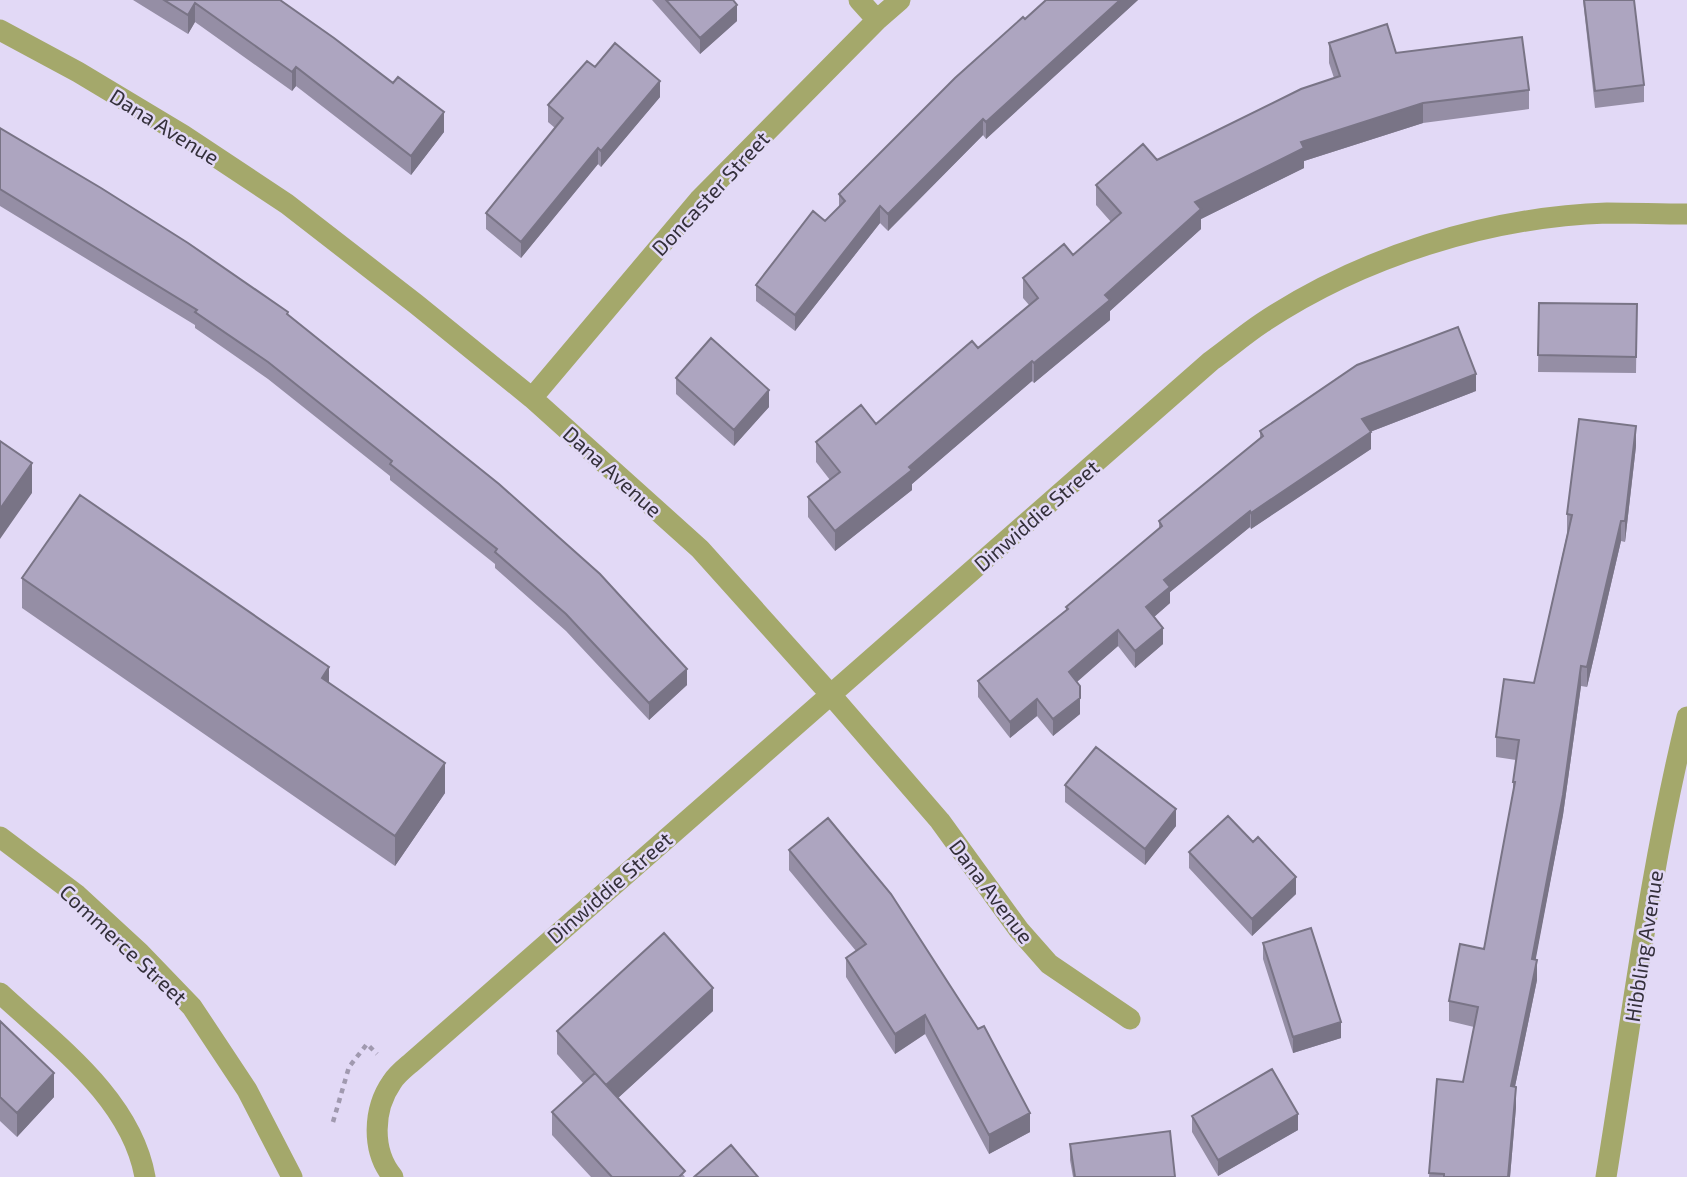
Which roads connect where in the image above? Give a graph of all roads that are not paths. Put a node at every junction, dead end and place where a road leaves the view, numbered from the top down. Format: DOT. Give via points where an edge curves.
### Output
graph roads {
  1 [pos="859,0"];
  2 [pos="900,0"];
  3 [pos="877,20"];
  4 [pos="0,30"];
  5 [pos="1687,214"];
  6 [pos="532,398"];
  7 [pos="831,695"];
  8 [pos="1687,717"];
  9 [pos="0,837"];
  10 [pos="0,993"];
  11 [pos="1130,1019"];
  12 [pos="145,1177"];
  13 [pos="292,1177"];
  14 [pos="393,1177"];
  15 [pos="1606,1177"];
  1 -- 3 [label="street"];
  2 -- 3 [label="street, Doncaster Street"];
  3 -- 6 [label="street, Doncaster Street" via="699,200"];
  4 -- 6 [label="street, Dana Avenue" via="183,135 286,204"];
  5 -- 7 [label="street, Dinwiddie Street" via="1605,214 1510,224 1399,253 1311,294 1211,361"];
  6 -- 7 [label="street, Dana Avenue" via="700,549"];
  7 -- 11 [label="street, Dana Avenue" via="940,821 1049,964"];
  7 -- 14 [label="street, Dinwiddie Street" via="392,1081 377,1121 379,1147"];
  8 -- 15 [label="street, Hibbling Avenue" via="1657,860"];
  9 -- 13 [label="street, Commerce Street" via="77,895 192,1007 247,1090"];
  10 -- 12 [label="street" via="87,1073 121,1117 142,1159"];
}
